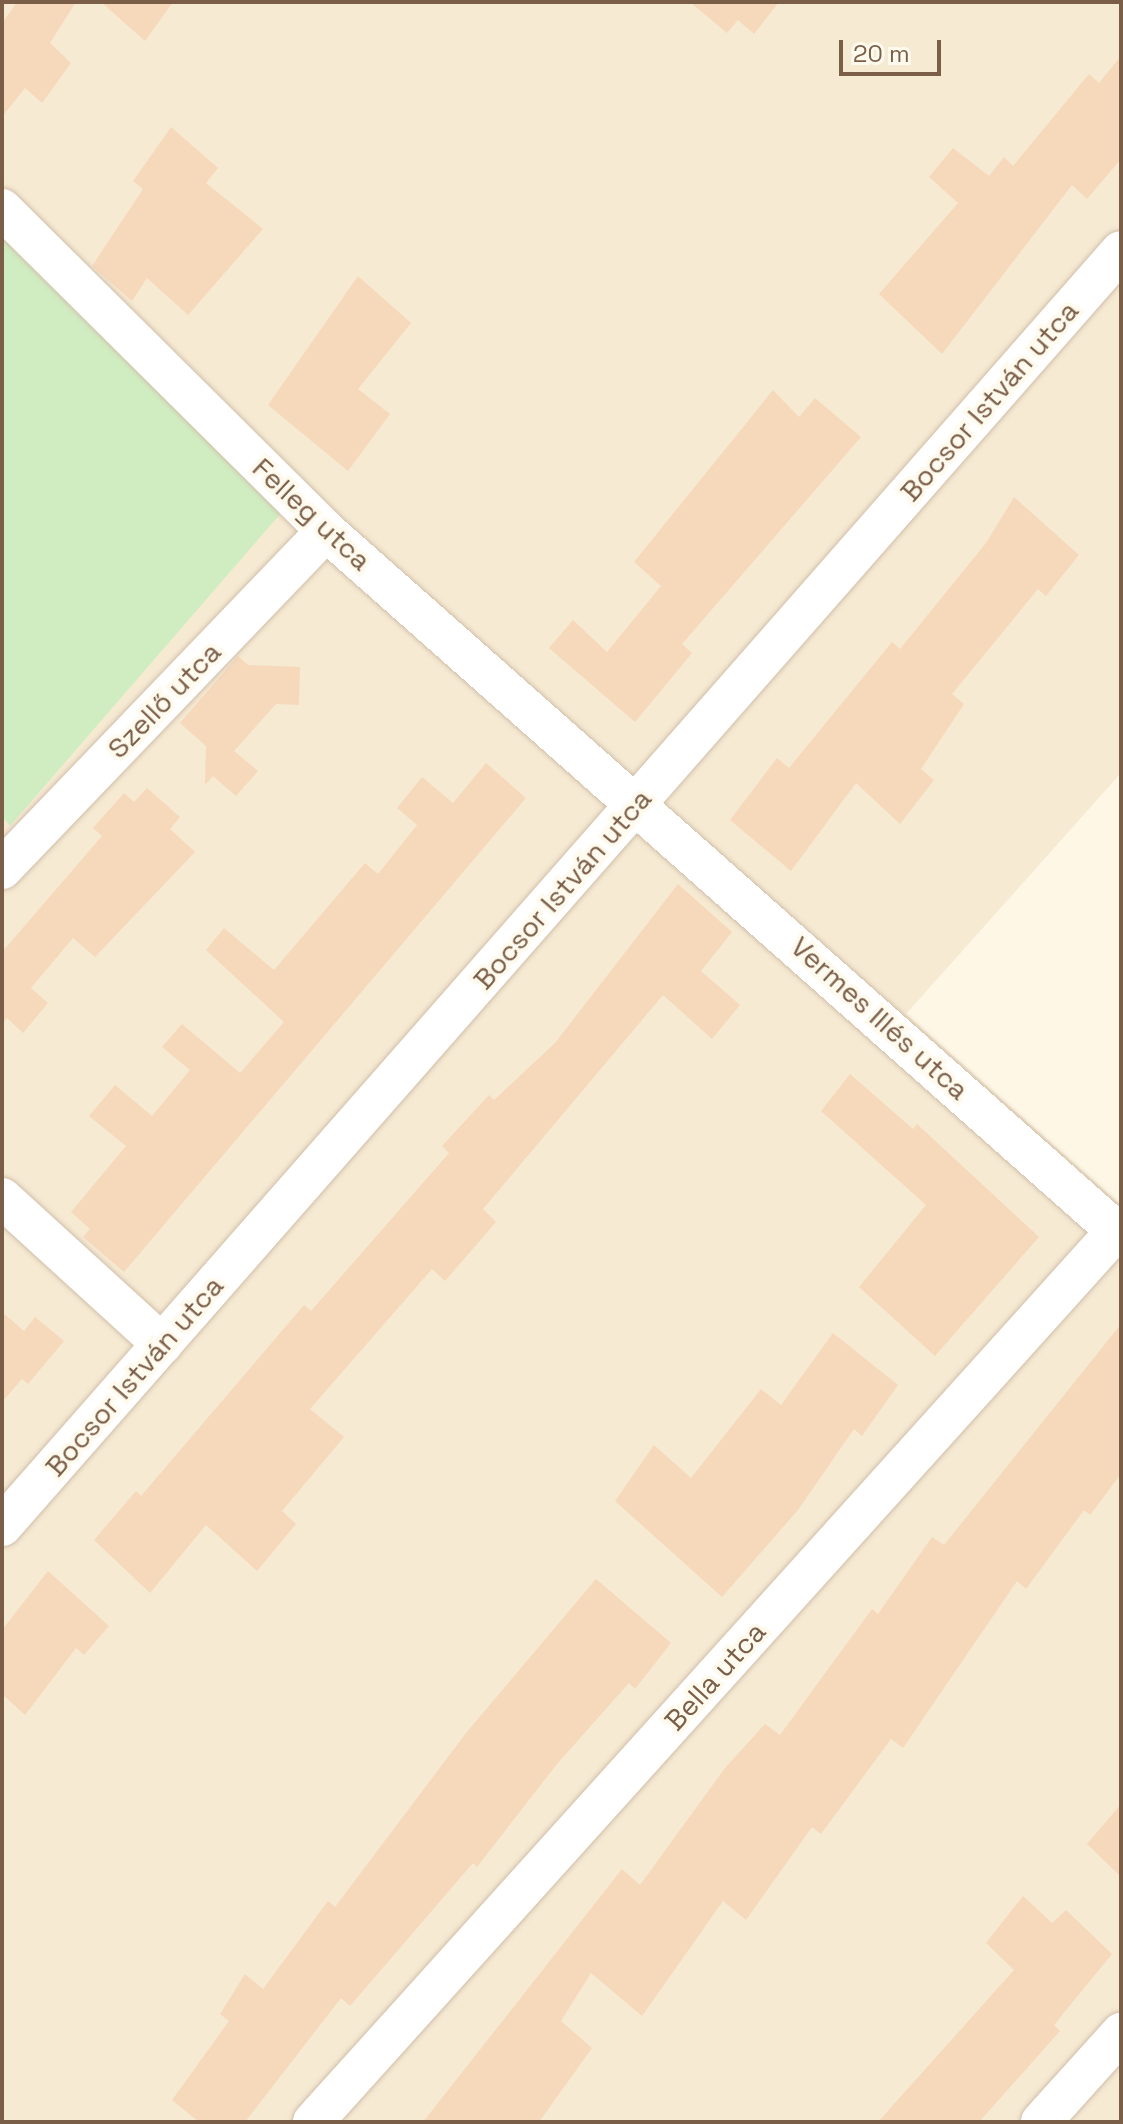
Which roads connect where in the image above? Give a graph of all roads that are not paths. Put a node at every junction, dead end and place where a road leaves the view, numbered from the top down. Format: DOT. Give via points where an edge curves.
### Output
graph roads {
  1 [pos="2,209"];
  2 [pos="1121,251"];
  3 [pos="326,531"];
  4 [pos="638,802"];
  5 [pos="2,869"];
  6 [pos="2,1198"];
  7 [pos="1119,1233"];
  8 [pos="162,1344"];
  9 [pos="2,1526"];
  10 [pos="1121,2033"];
  11 [pos="313,2122"];
  12 [pos="1041,2122"];
  1 -- 3 [label="street, Felleg utca"];
  2 -- 4 [label="street, Bocsor István utca"];
  3 -- 4 [label="street, Felleg utca"];
  3 -- 5 [label="street, Szellő utca"];
  4 -- 7 [label="street, Vermes Illés utca"];
  4 -- 8 [label="street, Bocsor István utca"];
  6 -- 8 [label="street"];
  7 -- 11 [label="street, Bella utca"];
  8 -- 9 [label="street, Bocsor István utca"];
  10 -- 12 [label="street"];
}
